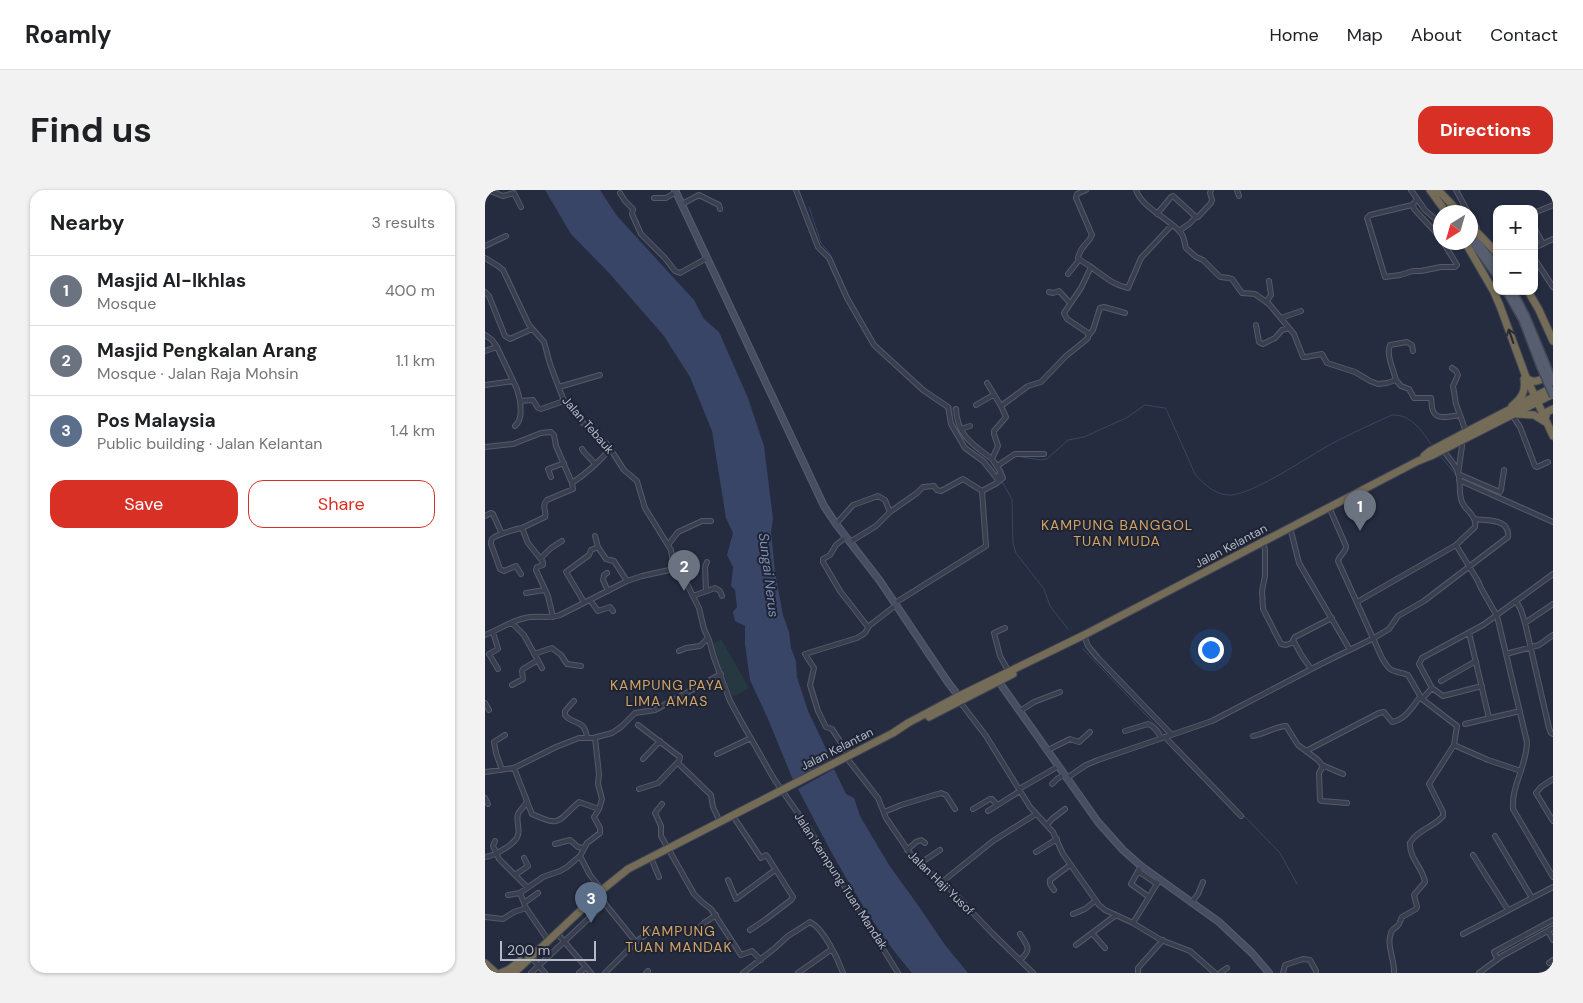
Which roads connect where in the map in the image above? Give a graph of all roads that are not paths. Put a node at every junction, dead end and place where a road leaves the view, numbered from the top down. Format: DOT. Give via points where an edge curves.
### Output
graph roads {
  1 [pos="487,190"];
  2 [pos="796,190"];
  3 [pos="1086,190"];
  4 [pos="1136,190"];
  5 [pos="1211,190"];
  6 [pos="1237,190"];
  7 [pos="1411,190"];
  8 [pos="1430,190"];
  9 [pos="1438,190"];
  10 [pos="1456,190"];
  11 [pos="1551,190"];
  12 [pos="676,191"];
  13 [pos="620,193"];
  14 [pos="1553,194"];
  15 [pos="1239,196"];
  16 [pos="654,198"];
  17 [pos="1417,199"];
  18 [pos="682,204"];
  19 [pos="1442,205"];
  20 [pos="1450,205"];
  21 [pos="1452,205"];
  22 [pos="1464,205"];
  23 [pos="1412,206"];
  24 [pos="1553,206"];
  25 [pos="521,207"];
  26 [pos="720,209"];
  27 [pos="1538,212"];
  28 [pos="1157,214"];
  29 [pos="1196,217"];
  30 [pos="1433,217"];
  31 [pos="1171,226"];
  32 [pos="1433,229"];
  33 [pos="1478,229"];
  34 [pos="1179,231"];
  35 [pos="1478,233"];
  36 [pos="1538,235"];
  37 [pos="506,236"];
  38 [pos="1553,239"];
  39 [pos="1478,243"];
  40 [pos="1543,244"];
  41 [pos="485,246"];
  42 [pos="1538,246"];
  43 [pos="1448,250"];
  44 [pos="1469,250"];
  45 [pos="1477,250"];
  46 [pos="1494,250"];
  47 [pos="1495,250"];
  48 [pos="485,258"];
  49 [pos="707,258"];
  50 [pos="1079,260"];
  51 [pos="1493,261"];
  52 [pos="1538,264"];
  53 [pos="1091,267"];
  54 [pos="1493,271"];
  55 [pos="1068,274"];
  56 [pos="1269,281"];
  57 [pos="1553,287"];
  58 [pos="485,292"];
  59 [pos="1049,292"];
  60 [pos="1508,295"];
  61 [pos="1515,295"];
  62 [pos="1530,295"];
  63 [pos="1266,302"];
  64 [pos="1070,303"];
  65 [pos="1301,312"];
  66 [pos="1125,313"];
  67 [pos="1281,318"];
  68 [pos="1256,326"];
  69 [pos="1289,328"];
  70 [pos="532,329"];
  71 [pos="485,335"];
  72 [pos="1089,336"];
  73 [pos="1553,341"];
  74 [pos="497,347"];
  75 [pos="485,351"];
  76 [pos="1413,351"];
  77 [pos="1521,365"];
  78 [pos="1543,365"];
  79 [pos="1452,368"];
  80 [pos="1553,374"];
  81 [pos="600,375"];
  82 [pos="1526,377"];
  83 [pos="1396,380"];
  84 [pos="513,381"];
  85 [pos="1553,382"];
  86 [pos="987,383"];
  87 [pos="485,385"];
  88 [pos="559,387"];
  89 [pos="1553,388"];
  90 [pos="993,395"];
  91 [pos="1553,395"];
  92 [pos="1537,399"];
  93 [pos="520,401"];
  94 [pos="564,401"];
  95 [pos="976,405"];
  96 [pos="1001,406"];
  97 [pos="956,409"];
  98 [pos="1553,409"];
  99 [pos="1460,415"];
  100 [pos="1500,415"];
  101 [pos="1512,415"];
  102 [pos="1546,421"];
  103 [pos="515,426"];
  104 [pos="970,426"];
  105 [pos="961,429"];
  106 [pos="1466,432"];
  107 [pos="1553,436"];
  108 [pos="1461,441"];
  109 [pos="485,447"];
  110 [pos="582,449"];
  111 [pos="610,449"];
  112 [pos="1443,450"];
  113 [pos="1044,454"];
  114 [pos="992,459"];
  115 [pos="1418,461"];
  116 [pos="1548,462"];
  117 [pos="563,463"];
  118 [pos="595,465"];
  119 [pos="997,466"];
  120 [pos="1504,470"];
  121 [pos="1459,474"];
  122 [pos="551,477"];
  123 [pos="999,478"];
  124 [pos="1459,480"];
  125 [pos="572,483"];
  126 [pos="982,491"];
  127 [pos="1329,507"];
  128 [pos="890,512"];
  129 [pos="485,516"];
  130 [pos="1475,519"];
  131 [pos="711,521"];
  132 [pos="1553,522"];
  133 [pos="836,524"];
  134 [pos="1290,527"];
  135 [pos="522,528"];
  136 [pos="502,534"];
  137 [pos="595,536"];
  138 [pos="848,540"];
  139 [pos="562,541"];
  140 [pos="1263,542"];
  141 [pos="1456,544"];
  142 [pos="668,545"];
  143 [pos="598,547"];
  144 [pos="541,558"];
  145 [pos="707,562"];
  146 [pos="1469,567"];
  147 [pos="674,569"];
  148 [pos="607,573"];
  149 [pos="521,574"];
  150 [pos="1553,574"];
  151 [pos="627,581"];
  152 [pos="545,590"];
  153 [pos="608,591"];
  154 [pos="706,591"];
  155 [pos="526,593"];
  156 [pos="693,596"];
  157 [pos="722,596"];
  158 [pos="590,600"];
  159 [pos="1516,601"];
  160 [pos="584,602"];
  161 [pos="1357,602"];
  162 [pos="895,604"];
  163 [pos="1553,604"];
  164 [pos="613,611"];
  165 [pos="1497,616"];
  166 [pos="553,617"];
  167 [pos="1332,618"];
  168 [pos="513,623"];
  169 [pos="1525,623"];
  170 [pos="868,627"];
  171 [pos="1005,628"];
  172 [pos="493,632"];
  173 [pos="1469,633"];
  174 [pos="485,635"];
  175 [pos="1084,635"];
  176 [pos="1553,636"];
  177 [pos="708,638"];
  178 [pos="1375,638"];
  179 [pos="1294,642"];
  180 [pos="1530,648"];
  181 [pos="1054,650"];
  182 [pos="1350,650"];
  183 [pos="679,651"];
  184 [pos="534,654"];
  185 [pos="1506,654"];
  186 [pos="538,660"];
  187 [pos="1476,661"];
  188 [pos="581,666"];
  189 [pos="542,668"];
  190 [pos="498,669"];
  191 [pos="1311,669"];
  192 [pos="1009,672"];
  193 [pos="721,674"];
  194 [pos="998,680"];
  195 [pos="1441,681"];
  196 [pos="512,685"];
  197 [pos="1482,686"];
  198 [pos="1433,688"];
  199 [pos="1060,692"];
  200 [pos="958,698"];
  201 [pos="1421,698"];
  202 [pos="574,701"];
  203 [pos="485,703"];
  204 [pos="489,710"];
  205 [pos="1020,711"];
  206 [pos="1520,711"];
  207 [pos="1489,718"];
  208 [pos="1465,724"];
  209 [pos="638,725"];
  210 [pos="1125,731"];
  211 [pos="1090,732"];
  212 [pos="1553,734"];
  213 [pos="505,735"];
  214 [pos="1166,736"];
  215 [pos="1253,736"];
  216 [pos="587,737"];
  217 [pos="595,738"];
  218 [pos="751,738"];
  219 [pos="660,741"];
  220 [pos="1454,744"];
  221 [pos="1048,750"];
  222 [pos="1306,751"];
  223 [pos="717,754"];
  224 [pos="845,758"];
  225 [pos="643,759"];
  226 [pos="678,763"];
  227 [pos="1059,766"];
  228 [pos="1323,766"];
  229 [pos="514,768"];
  230 [pos="502,770"];
  231 [pos="1521,771"];
  232 [pos="485,772"];
  233 [pos="1343,774"];
  234 [pos="1066,776"];
  235 [pos="1553,779"];
  236 [pos="1052,784"];
  237 [pos="639,789"];
  238 [pos="782,790"];
  239 [pos="1020,790"];
  240 [pos="485,798"];
  241 [pos="527,801"];
  242 [pos="1347,803"];
  243 [pos="489,804"];
  244 [pos="662,804"];
  245 [pos="997,805"];
  246 [pos="599,809"];
  247 [pos="955,809"];
  248 [pos="973,809"];
  249 [pos="1065,809"];
  250 [pos="1553,810"];
  251 [pos="987,811"];
  252 [pos="883,812"];
  253 [pos="1548,813"];
  254 [pos="1036,814"];
  255 [pos="733,816"];
  256 [pos="1241,816"];
  257 [pos="1553,821"];
  258 [pos="720,822"];
  259 [pos="1047,825"];
  260 [pos="1495,836"];
  261 [pos="1057,839"];
  262 [pos="495,841"];
  263 [pos="925,843"];
  264 [pos="555,844"];
  265 [pos="584,848"];
  266 [pos="667,850"];
  267 [pos="907,850"];
  268 [pos="940,850"];
  269 [pos="1036,852"];
  270 [pos="497,853"];
  271 [pos="1473,854"];
  272 [pos="580,856"];
  273 [pos="485,857"];
  274 [pos="524,858"];
  275 [pos="651,858"];
  276 [pos="919,864"];
  277 [pos="1070,865"];
  278 [pos="1139,868"];
  279 [pos="775,870"];
  280 [pos="515,875"];
  281 [pos="659,877"];
  282 [pos="1553,877"];
  283 [pos="729,880"];
  284 [pos="943,882"];
  285 [pos="1159,882"];
  286 [pos="1203,882"];
  287 [pos="527,887"];
  288 [pos="1553,887"];
  289 [pos="1054,890"];
  290 [pos="520,892"];
  291 [pos="600,892"];
  292 [pos="538,893"];
  293 [pos="508,895"];
  294 [pos="1149,897"];
  295 [pos="1532,898"];
  296 [pos="1095,900"];
  297 [pos="1192,902"];
  298 [pos="605,904"];
  299 [pos="525,905"];
  300 [pos="1508,910"];
  301 [pos="1073,914"];
  302 [pos="1116,915"];
  303 [pos="716,916"];
  304 [pos="485,917"];
  305 [pos="1553,920"];
  306 [pos="1133,923"];
  307 [pos="1553,928"];
  308 [pos="749,930"];
  309 [pos="1548,931"];
  310 [pos="649,932"];
  311 [pos="557,933"];
  312 [pos="1092,933"];
  313 [pos="693,934"];
  314 [pos="1020,934"];
  315 [pos="1463,934"];
  316 [pos="546,937"];
  317 [pos="1163,940"];
  318 [pos="1553,940"];
  319 [pos="565,941"];
  320 [pos="636,942"];
  321 [pos="1076,944"];
  322 [pos="1105,948"];
  323 [pos="832,949"];
  324 [pos="531,957"];
  325 [pos="1497,959"];
  326 [pos="761,960"];
  327 [pos="1020,960"];
  328 [pos="485,963"];
  329 [pos="538,966"];
  330 [pos="586,967"];
  331 [pos="1227,968"];
  332 [pos="748,970"];
  333 [pos="1316,971"];
  334 [pos="753,972"];
  335 [pos="495,973"];
  336 [pos="501,973"];
  337 [pos="514,973"];
  338 [pos="531,973"];
  339 [pos="545,973"];
  340 [pos="579,973"];
  341 [pos="591,973"];
  342 [pos="605,973"];
  343 [pos="743,973"];
  344 [pos="798,973"];
  345 [pos="843,973"];
  346 [pos="898,973"];
  347 [pos="1033,973"];
  348 [pos="1137,973"];
  349 [pos="1215,973"];
  350 [pos="1220,973"];
  351 [pos="1269,973"];
  352 [pos="1283,973"];
  353 [pos="1394,973"];
  354 [pos="1479,973"];
  1 -- 25 [label="street" via="503,196 514,193"];
  2 -- 123 [label="street" via="818,247 829,258 874,345 923,390 948,407 951,424 965,448"];
  3 -- 50 [label="street" via="1076,198 1092,235 1081,248"];
  4 -- 28 [label="street"];
  5 -- 29 [label="street" via="1211,203"];
  6 -- 15 [label="street"];
  7 -- 17 [label="street"];
  8 -- 19 [label="highway"];
  9 -- 20 [label="main road"];
  9 -- 21 [label="highway"];
  10 -- 22 [label="street"];
  11 -- 14 [label="street"];
  12 -- 16 [label="street" via="666,198"];
  12 -- 18 [label="street"];
  13 -- 49 [label="street" via="633,209 641,234 676,272 680,273"];
  17 -- 23 [label="street"];
  17 -- 30 [label="street"];
  18 -- 26 [label="street" via="699,195"];
  18 -- 49 [label="street"];
  23 -- 32 [label="street"];
  23 -- 43 [label="street" via="1367,218 1385,277 1455,267 1457,265"];
  24 -- 27 [label="street"];
  28 -- 29 [label="street" via="1173,196"];
  28 -- 31 [label="street"];
  29 -- 34 [label="street"];
  31 -- 34 [label="street"];
  31 -- 53 [label="street" via="1141,258 1128,288 1109,281"];
  33 -- 47 [label="street"];
  34 -- 63 [label="street" via="1185,248 1220,277 1229,278 1242,293 1255,294"];
  35 -- 46 [label="highway"];
  36 -- 40 [label="street"];
  37 -- 41 [label="street"];
  38 -- 40 [label="street"];
  39 -- 51 [label="main road"];
  40 -- 42 [label="street"];
  77 -- 44 [label="highway, one-way" via="1494,292"];
  45 -- 54 [label="main road"];
  48 -- 70 [label="street, Jalan Tebauk" via="503,270"];
  49 -- 133 [label="street" via="807,471"];
  50 -- 53 [label="street"];
  50 -- 55 [label="street"];
  52 -- 57 [label="street"];
  53 -- 64 [label="street"];
  56 -- 63 [label="street" via="1271,295"];
  58 -- 70 [label="street" via="505,336 510,339"];
  59 -- 64 [label="street" via="1059,291"];
  60 -- 78 [label="main road"];
  61 -- 78 [label="main road"];
  62 -- 73 [label="highway"];
  63 -- 67 [label="street"];
  64 -- 72 [label="street" via="1065,309 1065,316"];
  65 -- 67 [label="street"];
  66 -- 72 [label="street" via="1100,308"];
  67 -- 69 [label="street"];
  68 -- 69 [label="street" via="1259,342 1263,344"];
  69 -- 83 [label="street" via="1303,357 1322,354 1327,363 1378,384"];
  70 -- 88 [label="street, Jalan Tebauk" via="545,345"];
  71 -- 74 [label="street"];
  72 -- 96 [label="street" via="1041,382 1028,386"];
  74 -- 75 [label="street"];
  74 -- 84 [label="street"];
  76 -- 83 [label="street" via="1407,342 1389,346 1388,354"];
  77 -- 82 [label="highway"];
  77 -- 100 [label="highway" via="1525,388 1523,396"];
  78 -- 85 [label="main road, bridge"];
  78 -- 91 [label="main road, bridge"];
  79 -- 99 [label="street" via="1458,375 1453,386"];
  80 -- 82 [label="highway" via="1535,381"];
  81 -- 88 [label="street"];
  82 -- 92 [label="highway"];
  83 -- 99 [label="street" via="1409,389 1414,398 1431,398 1434,414"];
  84 -- 87 [label="street"];
  84 -- 93 [label="street"];
  86 -- 90 [label="street"];
  88 -- 94 [label="street, Jalan Tebauk"];
  89 -- 92 [label="highway, Jalan Kelantan"];
  90 -- 95 [label="street"];
  90 -- 96 [label="street"];
  91 -- 92 [label="highway, Jalan Kelantan"];
  92 -- 100 [label="highway, Jalan Kelantan"];
  92 -- 101 [label="highway, Jalan Kelantan"];
  92 -- 102 [label="highway"];
  93 -- 94 [label="street" via="533,400 541,409"];
  93 -- 103 [label="street" via="521,415"];
  94 -- 111 [label="street, Jalan Tebauk"];
  96 -- 114 [label="street" via="1006,417 994,431 998,446"];
  97 -- 105 [label="street"];
  98 -- 102 [label="highway" via="1547,412"];
  99 -- 106 [label="street"];
  100 -- 106 [label="highway, Jalan Kelantan"];
  101 -- 102 [label="highway" via="1529,414"];
  101 -- 108 [label="highway, Jalan Kelantan"];
  101 -- 116 [label="street" via="1535,466"];
  102 -- 107 [label="highway"];
  104 -- 105 [label="street"];
  105 -- 114 [label="street" via="969,442"];
  106 -- 115 [label="highway, Jalan Kelantan"];
  108 -- 112 [label="highway, Jalan Kelantan"];
  108 -- 121 [label="street"];
  109 -- 117 [label="street" via="513,444 548,432 554,435"];
  110 -- 118 [label="street"];
  111 -- 118 [label="street"];
  111 -- 142 [label="street, Jalan Tebauk" via="624,470 637,481 645,508"];
  112 -- 115 [label="highway, Jalan Kelantan"];
  112 -- 121 [label="street"];
  113 -- 119 [label="street" via="1015,454"];
  114 -- 119 [label="street"];
  115 -- 127 [label="highway, Jalan Kelantan"];
  117 -- 122 [label="street" via="548,469"];
  117 -- 125 [label="street"];
  118 -- 125 [label="street"];
  119 -- 123 [label="street"];
  120 -- 121 [label="street" via="1500,492"];
  121 -- 124 [label="street"];
  123 -- 126 [label="street"];
  124 -- 130 [label="street" via="1460,497"];
  124 -- 132 [label="street"];
  125 -- 135 [label="street" via="573,489 544,503 545,517"];
  126 -- 128 [label="street" via="963,479 941,491 934,486 923,487"];
  126 -- 162 [label="street" via="985,548"];
  127 -- 134 [label="highway, Jalan Kelantan"];
  127 -- 161 [label="street" via="1346,546 1338,561"];
  128 -- 133 [label="street" via="885,500 878,496 853,505"];
  128 -- 138 [label="street" via="876,526"];
  129 -- 136 [label="street" via="493,514"];
  130 -- 141 [label="street" via="1475,527"];
  130 -- 146 [label="street" via="1500,522 1509,534"];
  131 -- 142 [label="street" via="702,521 678,532"];
  133 -- 138 [label="street"];
  134 -- 140 [label="highway, Jalan Kelantan"];
  134 -- 167 [label="street" via="1299,563"];
  135 -- 136 [label="street"];
  135 -- 144 [label="street"];
  136 -- 149 [label="street" via="492,539 491,544 499,567 504,570 516,566"];
  137 -- 143 [label="street"];
  138 -- 162 [label="street"];
  138 -- 170 [label="street" via="837,545 823,562 840,591"];
  139 -- 144 [label="street"];
  140 -- 175 [label="highway, Jalan Kelantan"];
  140 -- 179 [label="street" via="1263,609 1281,644"];
  141 -- 146 [label="street"];
  141 -- 161 [label="street"];
  142 -- 147 [label="street, Jalan Tebauk"];
  143 -- 151 [label="street" via="606,559 614,561"];
  143 -- 160 [label="street" via="567,570"];
  144 -- 152 [label="street" via="544,564 536,570"];
  145 -- 154 [label="street"];
  146 -- 165 [label="street"];
  146 -- 178 [label="street" via="1398,616 1389,629"];
  147 -- 151 [label="street"];
  147 -- 156 [label="street, Jalan Kampung Tuan Mandak"];
  148 -- 153 [label="street" via="603,580"];
  150 -- 159 [label="street"];
  151 -- 153 [label="street"];
  152 -- 155 [label="street"];
  152 -- 166 [label="street"];
  153 -- 158 [label="street"];
  154 -- 156 [label="street"];
  154 -- 157 [label="street" via="715,588"];
  156 -- 177 [label="street, Jalan Kampung Tuan Mandak"];
  158 -- 160 [label="street"];
  158 -- 164 [label="street" via="598,611 608,607"];
  159 -- 165 [label="street"];
  159 -- 169 [label="street"];
  160 -- 166 [label="street"];
  161 -- 178 [label="street"];
  162 -- 170 [label="street"];
  162 -- 200 [label="street"];
  163 -- 169 [label="street"];
  165 -- 173 [label="street"];
  165 -- 185 [label="street"];
  166 -- 168 [label="street" via="528,617"];
  167 -- 179 [label="street" via="1295,637"];
  167 -- 182 [label="street"];
  168 -- 172 [label="street"];
  168 -- 184 [label="street"];
  169 -- 180 [label="street"];
  170 -- 224 [label="street, Jalan Haji Yusof" via="857,638 805,654 814,668 810,686 818,711 826,727 832,729"];
  171 -- 192 [label="street" via="994,633"];
  172 -- 174 [label="street"];
  172 -- 190 [label="street" via="498,649 490,656"];
  173 -- 187 [label="street"];
  173 -- 198 [label="street" via="1419,662"];
  175 -- 181 [label="highway, Jalan Kelantan"];
  175 -- 214 [label="street" via="1092,652"];
  176 -- 180 [label="street"];
  177 -- 183 [label="street" via="700,646"];
  177 -- 193 [label="street, Jalan Kampung Tuan Mandak"];
  178 -- 182 [label="street"];
  178 -- 201 [label="street" via="1389,669 1408,675"];
  179 -- 191 [label="street"];
  180 -- 185 [label="street"];
  180 -- 212 [label="street"];
  181 -- 192 [label="highway, Jalan Kelantan"];
  181 -- 194 [label="highway, Jalan Kelantan"];
  182 -- 191 [label="street"];
  184 -- 186 [label="street"];
  184 -- 188 [label="street" via="550,648 558,652 567,664"];
  185 -- 206 [label="street"];
  186 -- 189 [label="street"];
  186 -- 196 [label="street" via="523,669 523,679"];
  187 -- 195 [label="street"];
  187 -- 197 [label="street"];
  191 -- 214 [label="street" via="1212,720"];
  192 -- 194 [label="highway, Jalan Kelantan"];
  193 -- 217 [label="street" via="655,710 635,713 618,729"];
  193 -- 218 [label="street, Jalan Kampung Tuan Mandak" via="730,700"];
  194 -- 200 [label="highway, Jalan Kelantan"];
  194 -- 205 [label="street"];
  197 -- 198 [label="street" via="1443,696"];
  197 -- 207 [label="street"];
  198 -- 201 [label="street"];
  199 -- 205 [label="street"];
  200 -- 224 [label="highway, Jalan Kelantan"];
  200 -- 239 [label="street"];
  201 -- 220 [label="street" via="1457,726"];
  201 -- 222 [label="street" via="1397,721 1392,722 1384,712 1379,712"];
  202 -- 216 [label="street" via="565,714 581,724"];
  203 -- 204 [label="street"];
  205 -- 221 [label="street"];
  206 -- 207 [label="street"];
  206 -- 231 [label="street" via="1527,742"];
  207 -- 208 [label="street"];
  209 -- 219 [label="street"];
  210 -- 214 [label="street" via="1148,724"];
  211 -- 221 [label="street" via="1079,742 1070,739"];
  213 -- 230 [label="street" via="494,742"];
  214 -- 234 [label="street" via="1092,762"];
  214 -- 256 [label="street"];
  215 -- 222 [label="street" via="1286,726"];
  216 -- 217 [label="street"];
  216 -- 229 [label="street" via="556,746"];
  217 -- 246 [label="street" via="598,787 602,799"];
  218 -- 223 [label="street"];
  218 -- 238 [label="street, Jalan Kampung Tuan Mandak"];
  219 -- 225 [label="street"];
  219 -- 226 [label="street" via="679,756"];
  220 -- 231 [label="street"];
  220 -- 353 [label="street" via="1429,784 1443,816 1417,834 1410,844 1425,884 1414,895 1416,909 1402,917 1390,934"];
  221 -- 227 [label="street"];
  222 -- 228 [label="street"];
  224 -- 238 [label="highway, Jalan Kelantan"];
  224 -- 252 [label="street, Jalan Haji Yusof" via="878,798"];
  226 -- 237 [label="street" via="658,783"];
  226 -- 258 [label="street" via="711,795"];
  227 -- 234 [label="street"];
  227 -- 239 [label="street"];
  228 -- 233 [label="street"];
  228 -- 242 [label="street" via="1319,773 1320,800"];
  229 -- 230 [label="street"];
  229 -- 241 [label="street"];
  230 -- 232 [label="street"];
  231 -- 282 [label="street" via="1513,809"];
  234 -- 236 [label="street"];
  234 -- 278 [label="street" via="1105,830"];
  235 -- 253 [label="street" via="1536,793"];
  238 -- 255 [label="highway, Jalan Kelantan"];
  238 -- 346 [label="street, Jalan Kampung Tuan Mandak"];
  239 -- 245 [label="street"];
  239 -- 254 [label="street"];
  240 -- 243 [label="street"];
  241 -- 246 [label="street" via="532,814 554,822 562,819 579,802"];
  241 -- 270 [label="street" via="518,815 517,837"];
  244 -- 266 [label="street" via="655,814"];
  245 -- 248 [label="street" via="990,799"];
  245 -- 251 [label="street"];
  246 -- 265 [label="street" via="594,817 600,833"];
  247 -- 252 [label="street" via="947,795 941,793"];
  249 -- 259 [label="street"];
  250 -- 253 [label="street"];
  252 -- 267 [label="street, Jalan Haji Yusof"];
  253 -- 257 [label="street"];
  254 -- 259 [label="street"];
  254 -- 284 [label="street" via="993,840"];
  255 -- 258 [label="highway, Jalan Kelantan"];
  255 -- 279 [label="street" via="761,858 766,855"];
  258 -- 266 [label="highway, Jalan Kelantan"];
  259 -- 261 [label="street"];
  260 -- 295 [label="street"];
  261 -- 269 [label="street"];
  261 -- 277 [label="street"];
  262 -- 270 [label="street" via="493,846"];
  263 -- 267 [label="street" via="921,840"];
  264 -- 265 [label="street" via="570,840"];
  265 -- 272 [label="street"];
  266 -- 275 [label="highway, Jalan Kelantan"];
  266 -- 303 [label="street" via="694,894"];
  267 -- 276 [label="street, Jalan Haji Yusof"];
  268 -- 276 [label="street"];
  270 -- 273 [label="street"];
  270 -- 280 [label="street"];
  271 -- 300 [label="street"];
  272 -- 287 [label="street" via="560,871"];
  272 -- 291 [label="street"];
  274 -- 280 [label="street" via="528,866"];
  275 -- 281 [label="street"];
  275 -- 291 [label="highway, Jalan Kelantan" via="628,870"];
  276 -- 284 [label="street, Jalan Haji Yusof"];
  277 -- 289 [label="street" via="1050,880"];
  277 -- 296 [label="street"];
  278 -- 285 [label="street"];
  278 -- 294 [label="street" via="1131,884"];
  279 -- 283 [label="street" via="736,899"];
  279 -- 308 [label="street" via="792,899"];
  280 -- 287 [label="street"];
  284 -- 327 [label="street, Jalan Haji Yusof"];
  285 -- 294 [label="street"];
  285 -- 297 [label="street"];
  286 -- 297 [label="street"];
  287 -- 290 [label="street"];
  288 -- 295 [label="street"];
  290 -- 293 [label="street"];
  290 -- 299 [label="street"];
  291 -- 298 [label="street"];
  291 -- 311 [label="highway"];
  291 -- 316 [label="highway" via="592,894"];
  292 -- 299 [label="street"];
  294 -- 306 [label="street"];
  295 -- 300 [label="street"];
  296 -- 301 [label="street"];
  296 -- 302 [label="street" via="1101,908"];
  297 -- 351 [label="street" via="1235,936"];
  298 -- 319 [label="street"];
  298 -- 320 [label="street"];
  299 -- 304 [label="street" via="503,919"];
  299 -- 316 [label="street"];
  300 -- 315 [label="street"];
  302 -- 306 [label="street"];
  302 -- 312 [label="street"];
  303 -- 313 [label="street"];
  303 -- 326 [label="street" via="741,955 752,951"];
  305 -- 325 [label="street" via="1494,952"];
  306 -- 317 [label="street"];
  307 -- 309 [label="street"];
  309 -- 318 [label="street"];
  309 -- 325 [label="street"];
  310 -- 320 [label="street"];
  311 -- 319 [label="street"];
  311 -- 324 [label="highway"];
  312 -- 321 [label="street"];
  312 -- 322 [label="street"];
  314 -- 327 [label="street" via="1028,953"];
  316 -- 336 [label="highway"];
  317 -- 348 [label="street"];
  317 -- 349 [label="street" via="1190,951"];
  319 -- 329 [label="street"];
  319 -- 330 [label="street"];
  320 -- 342 [label="street"];
  323 -- 326 [label="street" via="816,925 809,922 787,936"];
  323 -- 344 [label="street"];
  323 -- 345 [label="street"];
  324 -- 329 [label="street"];
  324 -- 337 [label="highway"];
  325 -- 354 [label="street"];
  326 -- 332 [label="street"];
  327 -- 347 [label="street, Jalan Haji Yusof"];
  328 -- 335 [label="highway"];
  329 -- 338 [label="street"];
  329 -- 339 [label="street"];
  330 -- 340 [label="street"];
  330 -- 341 [label="street"];
  331 -- 350 [label="street"];
  332 -- 334 [label="street"];
  332 -- 343 [label="street"];
  333 -- 352 [label="street" via="1310,960 1303,959 1285,965"];
}
